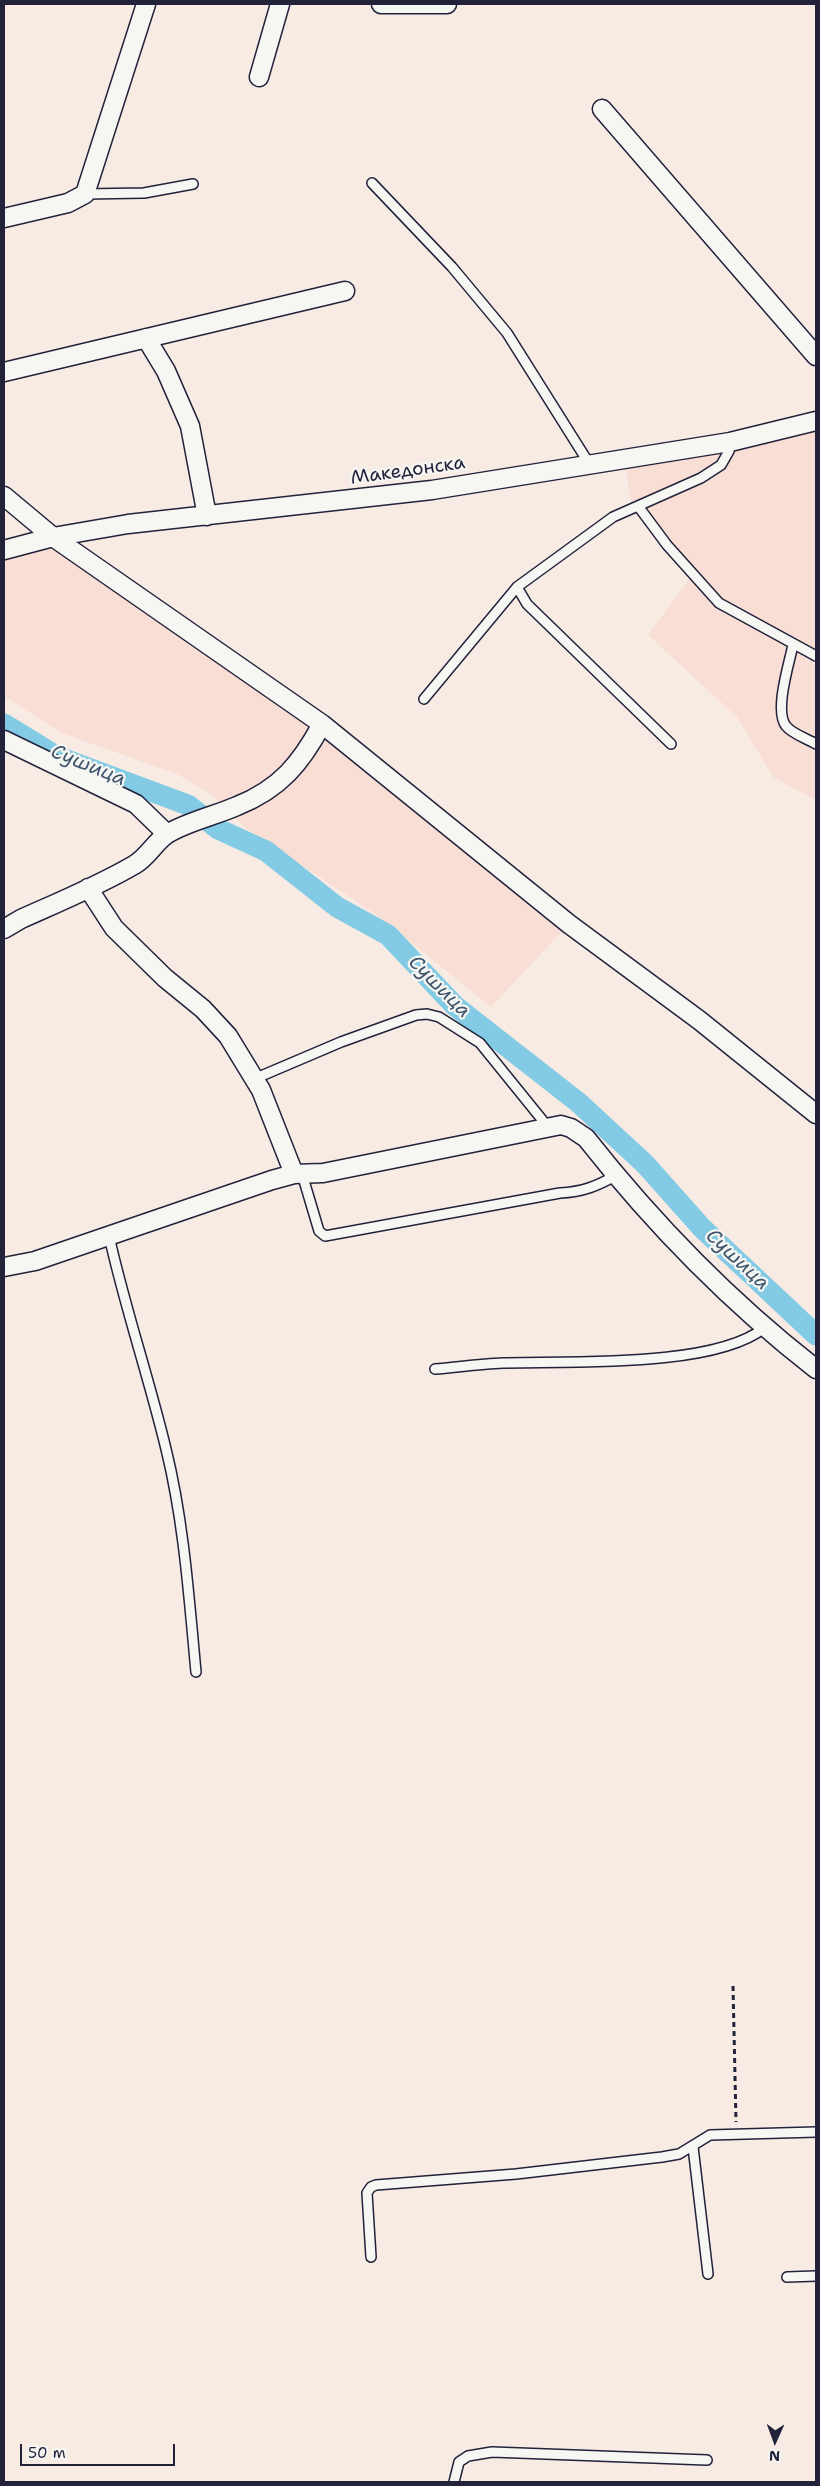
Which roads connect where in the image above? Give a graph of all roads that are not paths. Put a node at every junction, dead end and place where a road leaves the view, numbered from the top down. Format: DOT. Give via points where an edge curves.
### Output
graph roads {
  1 [pos="146,4"];
  2 [pos="280,4"];
  3 [pos="381,4"];
  4 [pos="447,4"];
  5 [pos="259,77"];
  6 [pos="602,109"];
  7 [pos="372,183"];
  8 [pos="193,184"];
  9 [pos="85,194"];
  10 [pos="4,218"];
  11 [pos="345,290"];
  12 [pos="146,338"];
  13 [pos="816,356"];
  14 [pos="4,372"];
  15 [pos="816,421"];
  16 [pos="730,442"];
  17 [pos="590,465"];
  18 [pos="4,496"];
  19 [pos="638,506"];
  20 [pos="207,516"];
  21 [pos="53,537"];
  22 [pos="4,550"];
  23 [pos="517,587"];
  24 [pos="793,646"];
  25 [pos="816,656"];
  26 [pos="424,699"];
  27 [pos="322,724"];
  28 [pos="4,740"];
  29 [pos="671,744"];
  30 [pos="816,744"];
  31 [pos="167,834"];
  32 [pos="88,888"];
  33 [pos="4,929"];
  34 [pos="254,1079"];
  35 [pos="816,1114"];
  36 [pos="548,1127"];
  37 [pos="298,1174"];
  38 [pos="617,1175"];
  39 [pos="109,1236"];
  40 [pos="4,1267"];
  41 [pos="764,1328"];
  42 [pos="435,1369"];
  43 [pos="816,1369"];
  44 [pos="196,1672"];
  45 [pos="816,2132"];
  46 [pos="693,2147"];
  47 [pos="371,2257"];
  48 [pos="708,2274"];
  49 [pos="816,2276"];
  50 [pos="787,2277"];
  51 [pos="707,2460"];
  52 [pos="454,2482"];
  1 -- 9 [label="street"];
  2 -- 5 [label="street"];
  3 -- 4 [label="street"];
  6 -- 13 [label="street"];
  7 -- 17 [label="lane" via="452,267 507,333"];
  8 -- 9 [label="lane" via="144,193"];
  9 -- 10 [label="street" via="68,203"];
  11 -- 12 [label="street"];
  12 -- 14 [label="street"];
  12 -- 20 [label="street" via="166,371 190,426"];
  15 -- 16 [label="street, Македонска"];
  16 -- 17 [label="street, Македонска"];
  16 -- 19 [label="lane" via="721,465 701,478"];
  17 -- 20 [label="street, Македонска" via="432,490"];
  18 -- 21 [label="street"];
  19 -- 23 [label="lane" via="613,517"];
  19 -- 24 [label="lane" via="718,603"];
  20 -- 21 [label="street, Македонска" via="128,524"];
  21 -- 22 [label="street, Македонска"];
  21 -- 27 [label="street"];
  23 -- 26 [label="lane"];
  23 -- 29 [label="lane" via="527,604"];
  24 -- 25 [label="lane"];
  24 -- 30 [label="lane" via="781,706 782,719 786,727"];
  27 -- 31 [label="street" via="305,756 286,776 260,795"];
  27 -- 35 [label="street" via="569,924 698,1020"];
  28 -- 31 [label="street" via="136,804"];
  31 -- 32 [label="street" via="136,864"];
  32 -- 33 [label="street"];
  32 -- 34 [label="street" via="114,928 228,1036"];
  34 -- 36 [label="lane" via="341,1042 427,1014 439,1017 480,1043"];
  34 -- 37 [label="street"];
  36 -- 37 [label="street" via="323,1173"];
  36 -- 38 [label="street" via="561,1126 579,1132"];
  37 -- 38 [label="lane" via="319,1231 325,1236 560,1193 583,1192"];
  37 -- 39 [label="street" via="189,1206"];
  38 -- 41 [label="street" via="694,1262"];
  39 -- 40 [label="street" via="35,1261"];
  39 -- 44 [label="lane" via="166,1450 178,1511"];
  41 -- 42 [label="lane" via="752,1338 715,1350 633,1360 500,1363"];
  41 -- 43 [label="street"];
  45 -- 46 [label="lane" via="710,2135"];
  46 -- 47 [label="lane" via="680,2154 652,2158 371,2187 367,2193"];
  46 -- 48 [label="lane"];
  49 -- 50 [label="lane"];
  51 -- 52 [label="lane" via="492,2452 468,2456 459,2462"];
}
